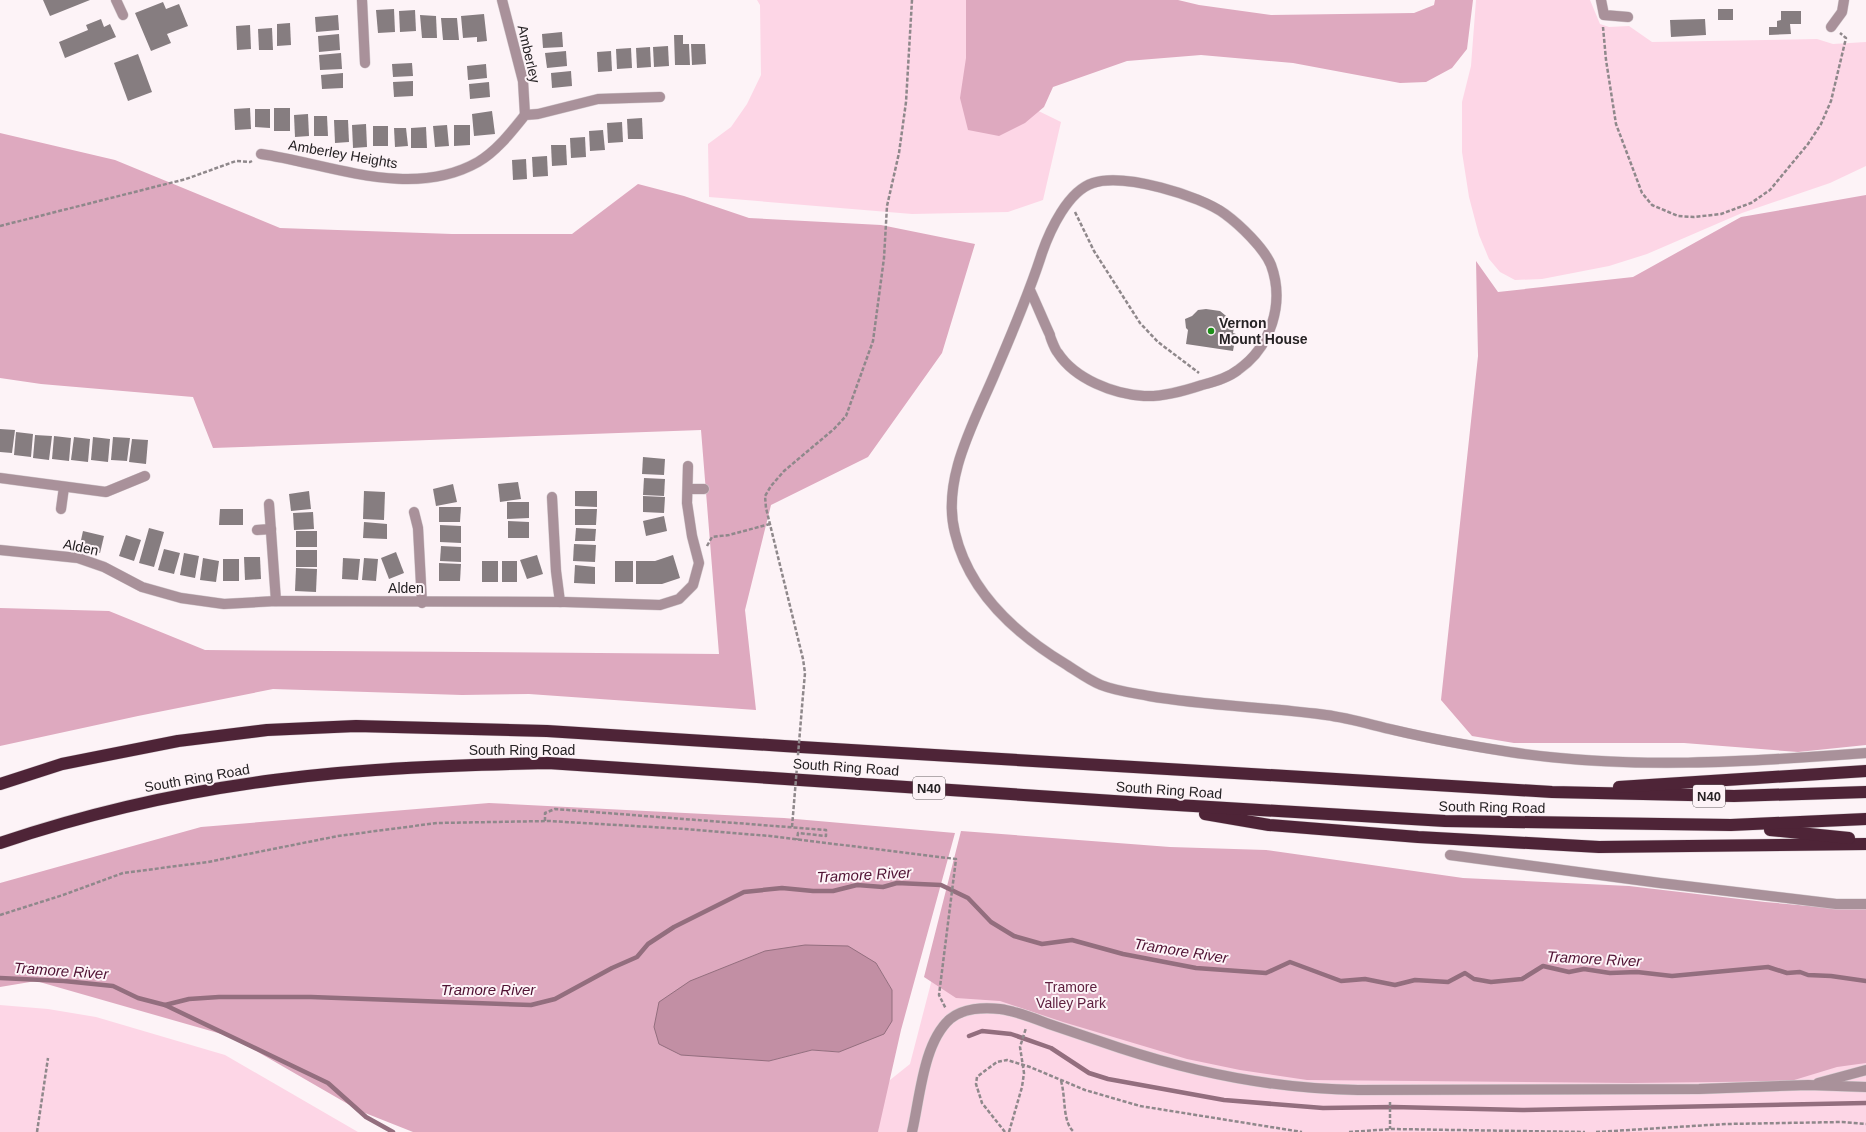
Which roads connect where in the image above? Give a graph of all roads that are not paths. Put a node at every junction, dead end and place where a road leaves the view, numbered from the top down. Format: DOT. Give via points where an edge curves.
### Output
graph roads {
  1 [pos="116,0"];
  2 [pos="362,0"];
  3 [pos="502,0"];
  4 [pos="1601,0"];
  5 [pos="1844,0"];
  6 [pos="123,15"];
  7 [pos="1628,17"];
  8 [pos="1831,27"];
  9 [pos="365,63"];
  10 [pos="660,98"];
  11 [pos="525,115"];
  12 [pos="261,154"];
  13 [pos="1030,290"];
  14 [pos="688,466"];
  15 [pos="145,476"];
  16 [pos="0,478"];
  17 [pos="64,488"];
  18 [pos="688,489"];
  19 [pos="704,489"];
  20 [pos="552,497"];
  21 [pos="269,504"];
  22 [pos="61,509"];
  23 [pos="414,512"];
  24 [pos="271,529"];
  25 [pos="257,530"];
  26 [pos="0,550"];
  27 [pos="276,601"];
  28 [pos="422,602"];
  29 [pos="560,602"];
  30 [pos="1866,753"];
  31 [pos="1866,771"];
  32 [pos="0,784"];
  33 [pos="1552,792"];
  34 [pos="1866,792"];
  35 [pos="1144,803"];
  36 [pos="1866,819"];
  37 [pos="1731,826"];
  38 [pos="1866,840"];
  39 [pos="0,843"];
  40 [pos="1866,844"];
  41 [pos="1450,855"];
  42 [pos="1866,904"];
  43 [pos="1866,1070"];
  44 [pos="1808,1085"];
  45 [pos="1866,1087"];
  46 [pos="912,1132"];
  1 -- 6 [label="street"];
  2 -- 9 [label="street"];
  3 -- 11 [label="street, Amberley" via="523,81"];
  4 -- 7 [label="street" via="1604,15"];
  5 -- 8 [label="street" via="1842,12"];
  10 -- 11 [label="street" via="598,99"];
  11 -- 12 [label="street, Amberley Heights" via="507,138 478,162 444,176 414,179 379,177"];
  13 -- 13 [label="street" via="1044,246 1070,200 1088,184 1109,180 1135,182 1199,200 1224,214 1251,238 1269,260 1277,287 1276,317 1264,344 1240,369 1216,381 1180,392 1147,396 1119,392 1093,382 1074,370 1057,353"];
  13 -- 30 [label="street" via="963,449 952,513 954,530 963,559 993,606 1025,638 1099,684 1128,692 1192,703 1333,715 1444,741 1514,753 1603,761 1686,762"];
  14 -- 18 [label="street, Alden"];
  15 -- 17 [label="street" via="106,492"];
  16 -- 17 [label="street"];
  17 -- 22 [label="street"];
  18 -- 19 [label="street"];
  18 -- 29 [label="street, Alden" via="687,503 699,563 693,585 679,599 660,605"];
  20 -- 29 [label="street"];
  21 -- 24 [label="street"];
  23 -- 28 [label="street" via="418,528"];
  24 -- 25 [label="street"];
  24 -- 27 [label="street"];
  26 -- 27 [label="street, Alden" via="78,558 104,567 142,587 181,598 224,604"];
  27 -- 28 [label="street, Alden"];
  28 -- 29 [label="street, Alden"];
  31 -- 33 [label="highway"];
  32 -- 33 [label="highway, South Ring Road / N40" via="62,764 178,740 266,730 356,726 547,731"];
  33 -- 34 [label="highway, South Ring Road / N40" via="1734,796"];
  35 -- 37 [label="highway, South Ring Road / N40" via="1445,821"];
  35 -- 39 [label="highway, South Ring Road / N40" via="548,763 462,765 329,774 197,792 101,812"];
  35 -- 40 [label="highway" via="1269,824 1418,837 1599,847"];
  36 -- 37 [label="highway, South Ring Road / N40"];
  37 -- 38 [label="highway"];
  41 -- 42 [label="street" via="1660,884 1836,904"];
  43 -- 44 [label="street"];
  44 -- 45 [label="street"];
  44 -- 46 [label="street" via="1699,1089 1324,1089 1265,1082 1188,1068 1035,1019 1001,1009 985,1008 971,1010 951,1019 941,1029 929,1054"];
}
